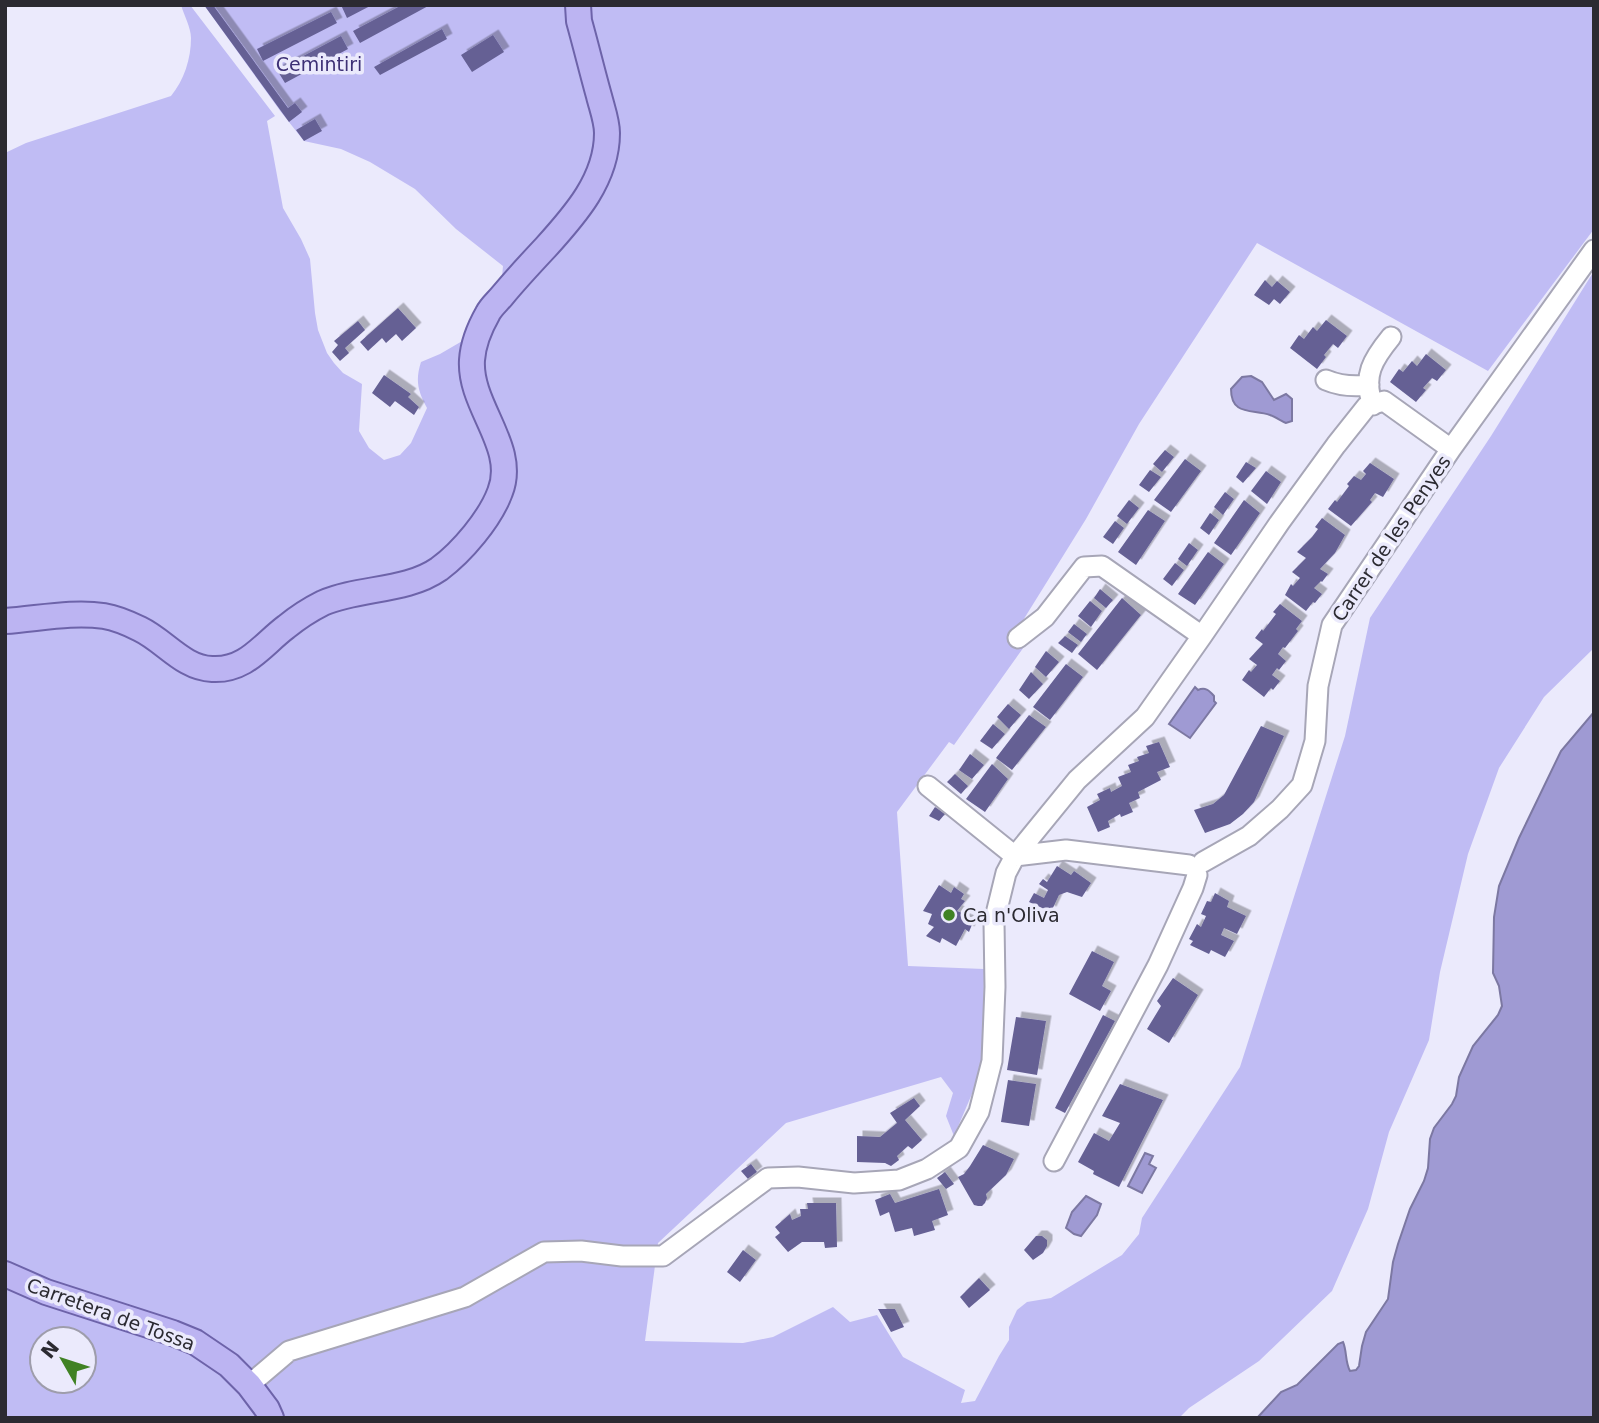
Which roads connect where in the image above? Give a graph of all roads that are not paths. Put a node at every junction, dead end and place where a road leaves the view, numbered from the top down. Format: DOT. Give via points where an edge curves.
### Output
graph roads {
  1 [pos="578,5"];
  2 [pos="1594,250"];
  3 [pos="1391,337"];
  4 [pos="1326,380"];
  5 [pos="1368,385"];
  6 [pos="1373,405"];
  7 [pos="1451,449"];
  8 [pos="5,621"];
  9 [pos="1202,636"];
  10 [pos="1018,638"];
  11 [pos="928,786"];
  12 [pos="1015,856"];
  13 [pos="1197,867"];
  14 [pos="1054,1161"];
  15 [pos="5,1274"];
  16 [pos="248,1385"];
  17 [pos="271,1418"];
  1 -- 8 [label="main road" via="608,131 605,156 598,178 578,209 488,312 477,338 474,380 502,452 504,472 501,491 460,552 422,578 323,603 285,627 249,659 231,667 199,667 142,630 105,616"];
  2 -- 7 [label="street, Carrer de les Penyes"];
  3 -- 5 [label="street" via="1377,355"];
  4 -- 5 [label="street" via="1352,387"];
  5 -- 6 [label="street"];
  6 -- 7 [label="street" via="1384,401"];
  6 -- 9 [label="street" via="1367,406 1328,456"];
  7 -- 13 [label="street, Carrer de les Penyes" via="1332,625 1318,686 1315,741 1302,785 1249,836"];
  9 -- 10 [label="street" via="1101,566 1084,566 1045,617"];
  9 -- 12 [label="street" via="1144,717 1077,780"];
  11 -- 12 [label="street"];
  12 -- 13 [label="street" via="1066,850"];
  12 -- 16 [label="street" via="994,922 992,1061 979,1112 959,1148 927,1169 898,1180 854,1183 768,1178 663,1256 544,1252 465,1297 289,1351"];
  13 -- 14 [label="street" via="1193,888 1158,964"];
  15 -- 16 [label="main road, Carretera de Tossa" via="195,1342 229,1365"];
  16 -- 17 [label="main road, Carretera de Tossa"];
}
